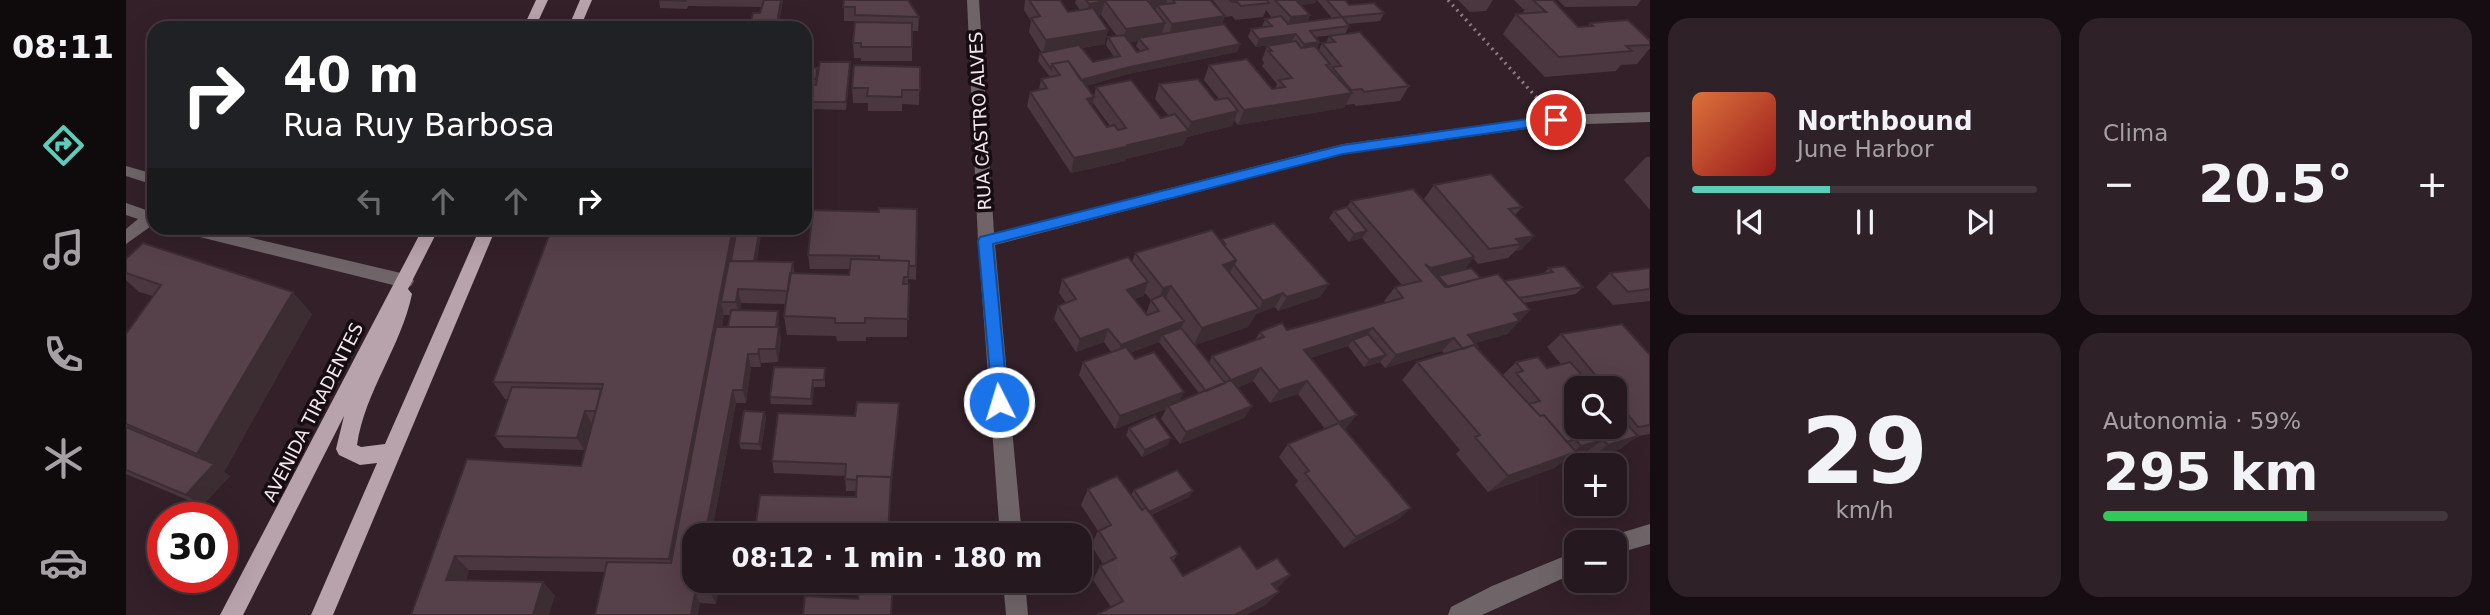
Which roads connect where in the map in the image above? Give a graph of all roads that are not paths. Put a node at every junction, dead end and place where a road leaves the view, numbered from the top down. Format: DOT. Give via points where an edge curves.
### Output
graph roads {
  1 [pos="542,0"];
  2 [pos="586,0"];
  3 [pos="973,0"];
  4 [pos="532,21"];
  5 [pos="577,21"];
  6 [pos="1650,117"];
  7 [pos="126,171"];
  8 [pos="147,178"];
  9 [pos="126,209"];
  10 [pos="147,215"];
  11 [pos="147,222"];
  12 [pos="217,235"];
  13 [pos="428,235"];
  14 [pos="485,235"];
  15 [pos="126,238"];
  16 [pos="986,241"];
  17 [pos="405,281"];
  18 [pos="391,452"];
  19 [pos="1010,523"];
  20 [pos="1650,534"];
  21 [pos="1627,541"];
  22 [pos="1564,567"];
  23 [pos="1015,593"];
  24 [pos="231,615"];
  25 [pos="322,615"];
  26 [pos="1017,615"];
  27 [pos="1459,615"];
  1 -- 4 [label="main road"];
  2 -- 5 [label="main road"];
  3 -- 16 [label="street, RUA CASTRO ALVES"];
  6 -- 16 [label="street" via="1556,120 1343,149"];
  7 -- 8 [label="street"];
  9 -- 10 [label="street"];
  11 -- 15 [label="street"];
  12 -- 17 [label="street"];
  13 -- 17 [label="main road, AVENIDA TIRADENTES"];
  14 -- 18 [label="main road"];
  16 -- 19 [label="street, RUA CASTRO ALVES"];
  17 -- 18 [label="main road" via="399,321 348,426 346,449 360,456"];
  17 -- 24 [label="main road, AVENIDA TIRADENTES"];
  18 -- 25 [label="main road"];
  20 -- 21 [label="street"];
  22 -- 27 [label="street"];
  23 -- 26 [label="street"];
}
